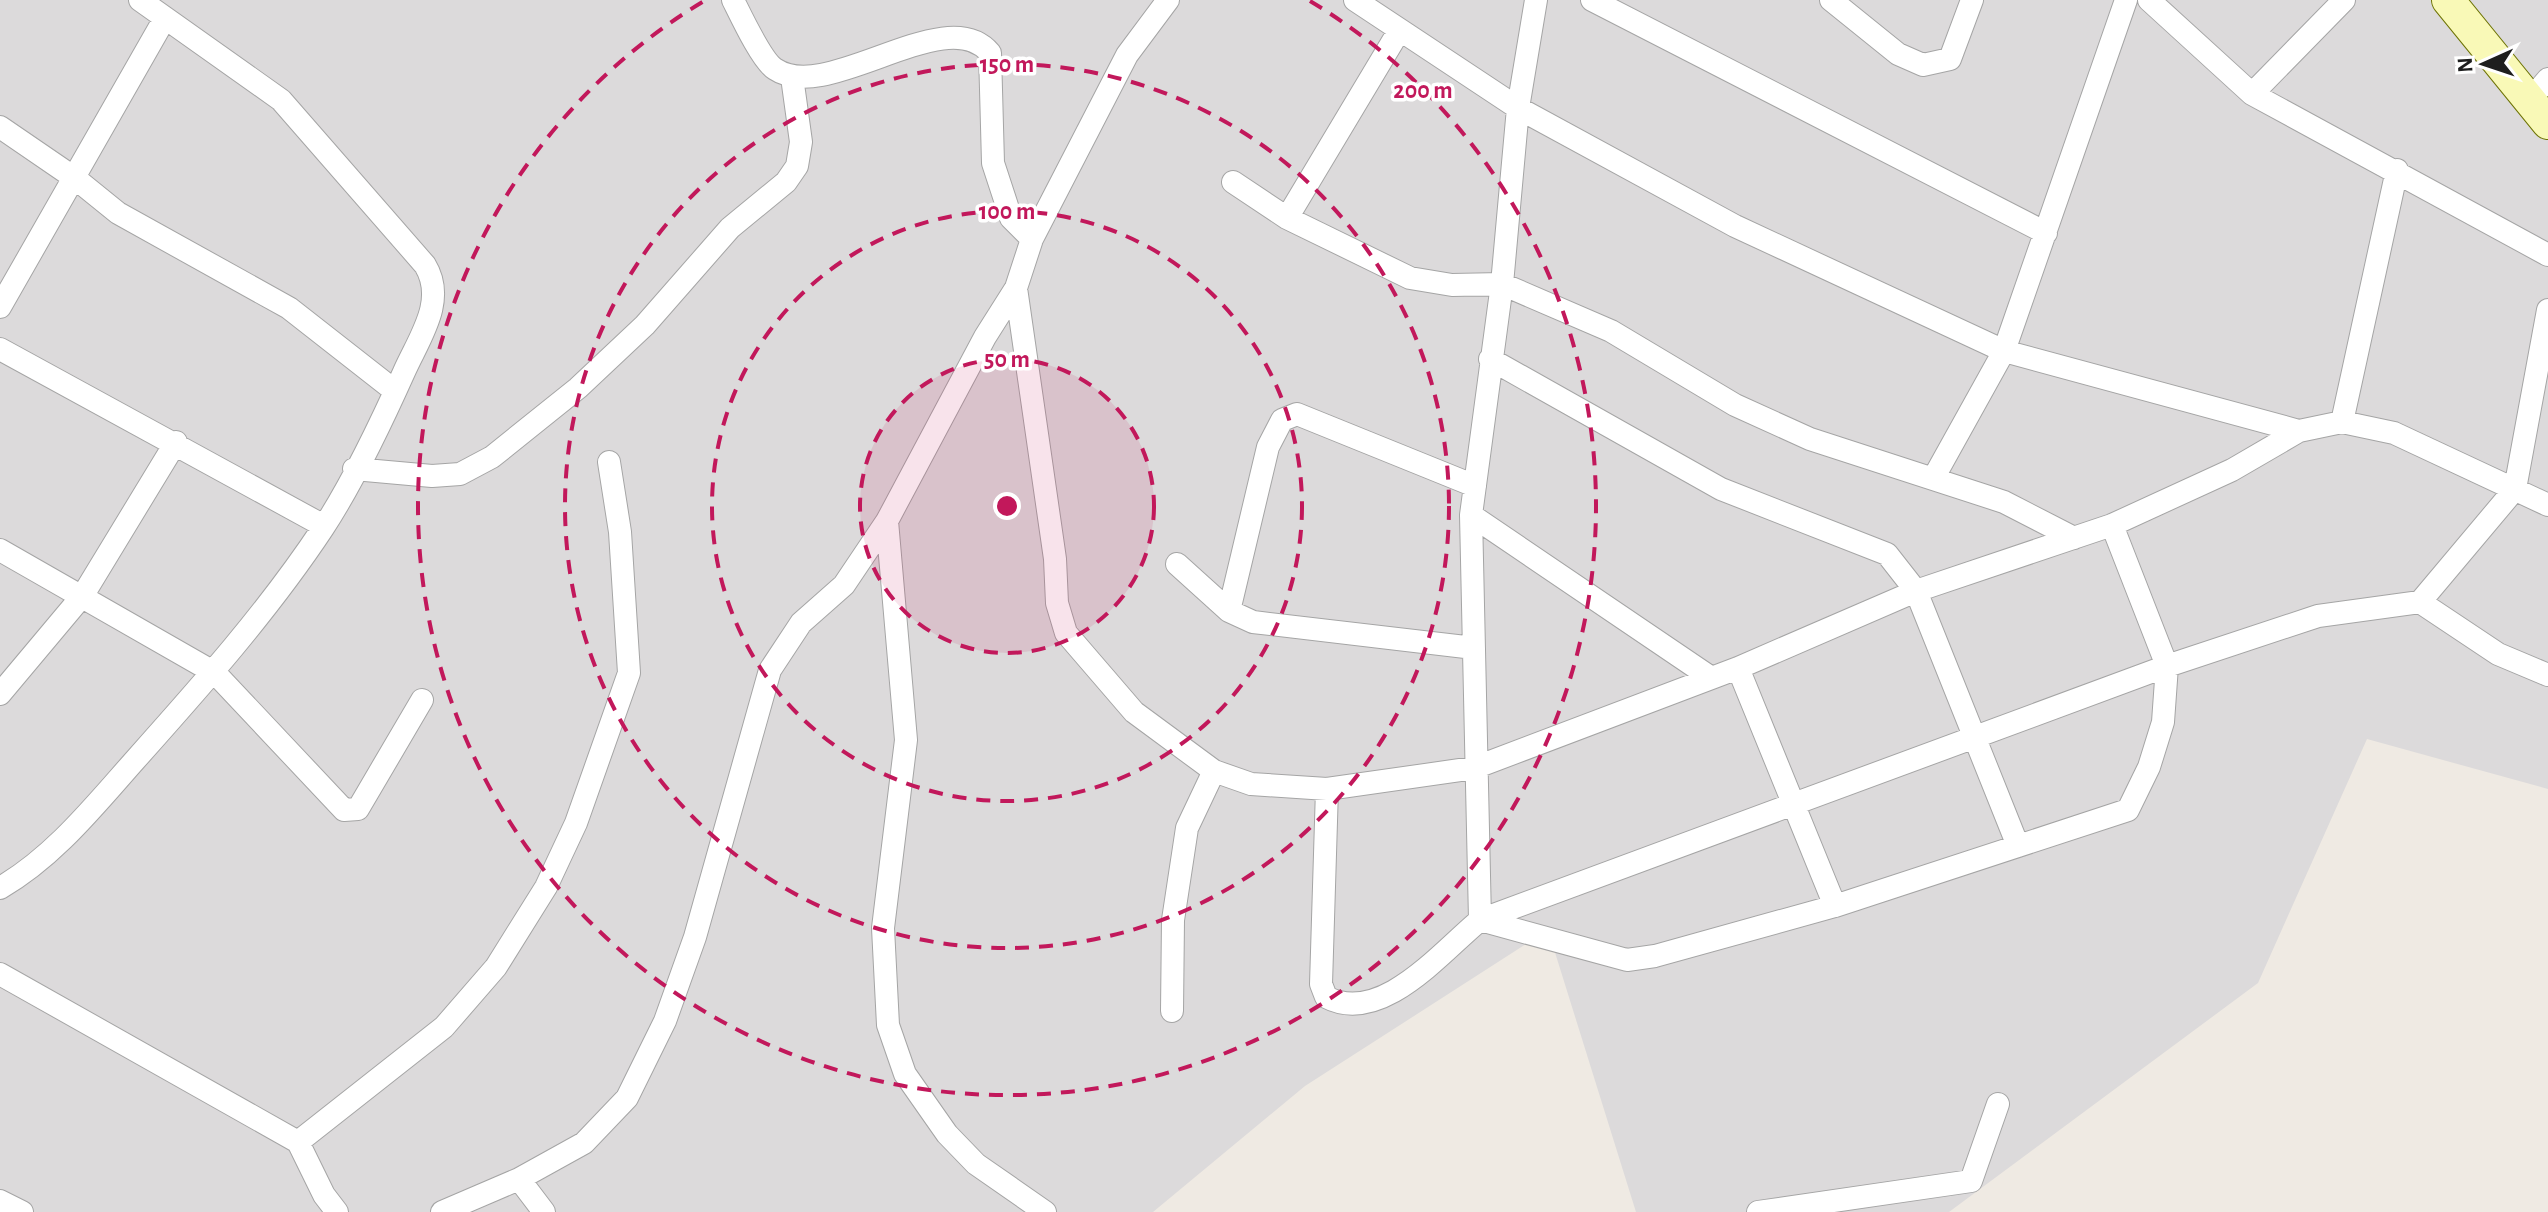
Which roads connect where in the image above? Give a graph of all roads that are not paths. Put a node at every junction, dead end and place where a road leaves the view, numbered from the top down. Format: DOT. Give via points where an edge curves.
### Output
graph roads {
  1 [pos="140,0"];
  2 [pos="733,0"];
  3 [pos="1168,0"];
  4 [pos="1355,0"];
  5 [pos="1536,0"];
  6 [pos="1592,0"];
  7 [pos="1831,0"];
  8 [pos="1972,0"];
  9 [pos="2126,0"];
  10 [pos="2149,0"];
  11 [pos="2344,0"];
  12 [pos="2448,0"];
  13 [pos="165,18"];
  14 [pos="1399,31"];
  15 [pos="792,77"];
  16 [pos="2252,94"];
  17 [pos="2542,101"];
  18 [pos="1518,108"];
  19 [pos="0,127"];
  20 [pos="2397,170"];
  21 [pos="76,179"];
  22 [pos="1233,182"];
  23 [pos="1287,218"];
  24 [pos="2046,233"];
  25 [pos="1032,239"];
  26 [pos="2548,255"];
  27 [pos="1502,284"];
  28 [pos="1016,288"];
  29 [pos="0,307"];
  30 [pos="2548,310"];
  31 [pos="0,349"];
  32 [pos="2004,351"];
  33 [pos="1490,359"];
  34 [pos="395,391"];
  35 [pos="2342,422"];
  36 [pos="2299,431"];
  37 [pos="176,442"];
  38 [pos="609,462"];
  39 [pos="354,469"];
  40 [pos="1934,477"];
  41 [pos="1475,486"];
  42 [pos="2515,489"];
  43 [pos="2548,505"];
  44 [pos="1471,515"];
  45 [pos="887,521"];
  46 [pos="2112,525"];
  47 [pos="324,526"];
  48 [pos="2074,538"];
  49 [pos="0,550"];
  50 [pos="1177,564"];
  51 [pos="1916,591"];
  52 [pos="83,595"];
  53 [pos="2420,602"];
  54 [pos="1229,611"];
  55 [pos="1474,648"];
  56 [pos="2167,666"];
  57 [pos="1738,668"];
  58 [pos="215,673"];
  59 [pos="2548,675"];
  60 [pos="1710,677"];
  61 [pos="0,694"];
  62 [pos="422,700"];
  63 [pos="1975,737"];
  64 [pos="1474,768"];
  65 [pos="1214,771"];
  66 [pos="1327,789"];
  67 [pos="1794,804"];
  68 [pos="2018,846"];
  69 [pos="0,888"];
  70 [pos="1835,906"];
  71 [pos="1480,920"];
  72 [pos="0,974"];
  73 [pos="1172,1011"];
  74 [pos="1998,1104"];
  75 [pos="298,1142"];
  76 [pos="519,1179"];
  77 [pos="0,1201"];
  78 [pos="22,1212"];
  79 [pos="337,1212"];
  80 [pos="442,1212"];
  81 [pos="544,1212"];
  82 [pos="1045,1212"];
  83 [pos="1758,1212"];
  1 -- 13 [label="street"];
  2 -- 15 [label="street" via="772,68"];
  3 -- 25 [label="street" via="1127,55"];
  4 -- 14 [label="street"];
  5 -- 18 [label="street"];
  6 -- 24 [label="street"];
  7 -- 8 [label="street" via="1898,54 1923,65 1950,59"];
  9 -- 24 [label="street"];
  10 -- 16 [label="street"];
  11 -- 16 [label="street"];
  12 -- 17 [label="street"];
  13 -- 21 [label="street"];
  13 -- 34 [label="street" via="281,100 425,265 435,289 433,306"];
  14 -- 18 [label="street"];
  14 -- 23 [label="street"];
  15 -- 25 [label="street" via="816,77 897,46 958,35 981,41 990,53 993,163 1011,218"];
  15 -- 39 [label="street" via="801,142 797,166 786,182 730,228 645,325 578,388 492,457 460,474"];
  16 -- 20 [label="street"];
  18 -- 27 [label="street"];
  18 -- 32 [label="street" via="1735,226"];
  19 -- 21 [label="street"];
  20 -- 26 [label="street"];
  20 -- 35 [label="street"];
  21 -- 29 [label="street"];
  21 -- 34 [label="street" via="118,213 289,308"];
  22 -- 23 [label="street"];
  23 -- 27 [label="street" via="1410,278 1452,285"];
  24 -- 32 [label="street"];
  25 -- 28 [label="street"];
  27 -- 33 [label="street"];
  27 -- 40 [label="street" via="1611,331 1748,411 1810,439"];
  28 -- 45 [label="street"];
  28 -- 65 [label="street" via="1057,603 1066,633 1134,712"];
  30 -- 42 [label="street"];
  31 -- 37 [label="street"];
  32 -- 36 [label="street"];
  32 -- 40 [label="street"];
  33 -- 41 [label="street"];
  33 -- 51 [label="street" via="1721,489 1887,554"];
  34 -- 39 [label="street"];
  35 -- 36 [label="street"];
  35 -- 42 [label="street" via="2394,433"];
  36 -- 46 [label="street" via="2232,470"];
  37 -- 47 [label="street"];
  37 -- 52 [label="street"];
  38 -- 75 [label="street" via="620,532 629,673 576,823 546,887 496,967 444,1027"];
  39 -- 47 [label="street"];
  40 -- 48 [label="street" via="2004,502"];
  41 -- 44 [label="street"];
  41 -- 54 [label="street" via="1297,414 1282,420 1268,447"];
  42 -- 43 [label="street"];
  42 -- 53 [label="street"];
  44 -- 55 [label="street"];
  44 -- 60 [label="street"];
  45 -- 76 [label="street" via="844,585 801,623 770,670 695,937 665,1021 627,1098 584,1143"];
  45 -- 82 [label="street" via="906,740 883,928 888,1025 905,1074 947,1134 976,1164"];
  46 -- 48 [label="street"];
  46 -- 56 [label="street"];
  47 -- 58 [label="street"];
  48 -- 51 [label="street"];
  49 -- 52 [label="street"];
  50 -- 54 [label="street"];
  51 -- 57 [label="street"];
  51 -- 63 [label="street"];
  52 -- 58 [label="street"];
  52 -- 61 [label="street"];
  53 -- 56 [label="street" via="2318,616"];
  53 -- 59 [label="street" via="2498,654"];
  54 -- 55 [label="street" via="1253,622"];
  55 -- 64 [label="street"];
  56 -- 63 [label="street"];
  56 -- 68 [label="street" via="2163,722 2128,810"];
  57 -- 60 [label="street"];
  57 -- 67 [label="street"];
  58 -- 62 [label="street" via="334,802 350,812 358,809"];
  58 -- 69 [label="street" via="71,832"];
  60 -- 64 [label="street"];
  63 -- 67 [label="street"];
  63 -- 68 [label="street"];
  64 -- 66 [label="street"];
  64 -- 71 [label="street"];
  65 -- 66 [label="street" via="1251,784"];
  65 -- 73 [label="street" via="1187,828 1173,920"];
  66 -- 71 [label="street" via="1319,963 1326,997 1354,1006 1394,994"];
  67 -- 70 [label="street"];
  67 -- 71 [label="street"];
  68 -- 70 [label="street"];
  70 -- 71 [label="street" via="1627,960"];
  72 -- 75 [label="street"];
  74 -- 83 [label="street" via="1971,1181"];
  75 -- 79 [label="street"];
  76 -- 80 [label="street"];
  76 -- 81 [label="street"];
  77 -- 78 [label="street"];
}
